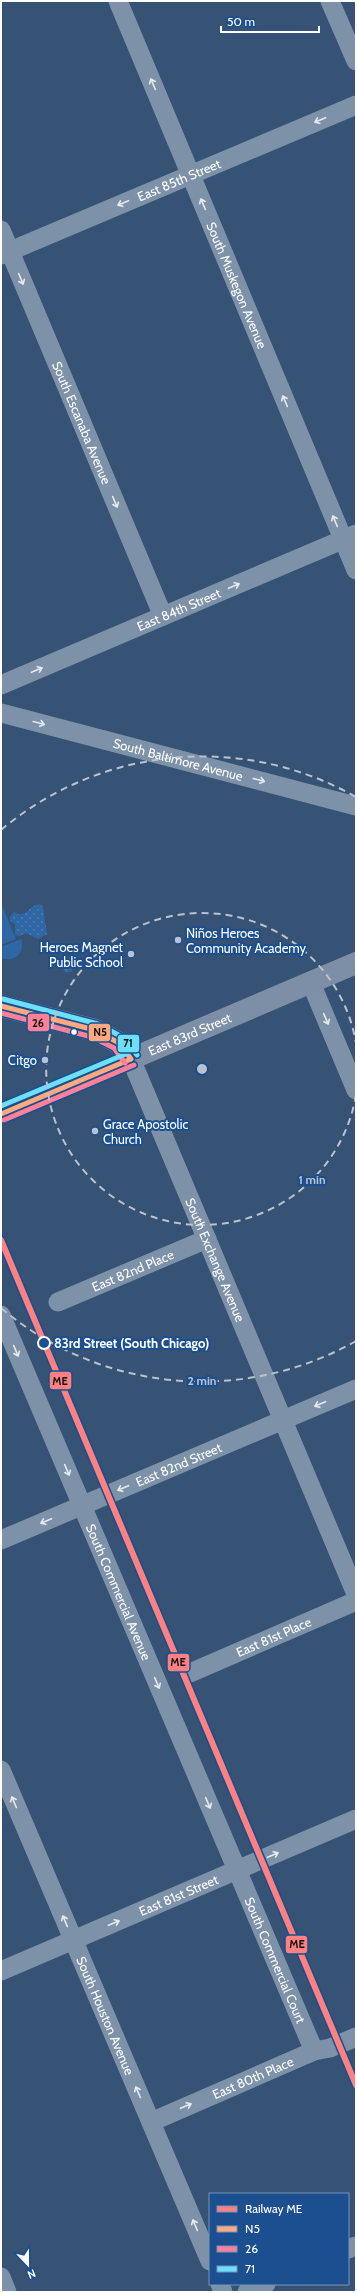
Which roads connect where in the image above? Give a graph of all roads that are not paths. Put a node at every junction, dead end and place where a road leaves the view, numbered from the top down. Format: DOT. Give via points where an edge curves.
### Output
graph roads {
  1 [pos="118,1"];
  2 [pos="330,1"];
  3 [pos="356,61"];
  4 [pos="356,105"];
  5 [pos="191,175"];
  6 [pos="1,230"];
  7 [pos="5,253"];
  8 [pos="350,537"];
  9 [pos="356,570"];
  10 [pos="163,616"];
  11 [pos="1,685"];
  12 [pos="1,713"];
  13 [pos="356,806"];
  14 [pos="356,963"];
  15 [pos="311,983"];
  16 [pos="1,1006"];
  17 [pos="131,1059"];
  18 [pos="356,1090"];
  19 [pos="1,1114"];
  20 [pos="207,1239"];
  21 [pos="58,1302"];
  22 [pos="1,1315"];
  23 [pos="356,1389"];
  24 [pos="283,1420"];
  25 [pos="82,1505"];
  26 [pos="1,1540"];
  27 [pos="356,1594"];
  28 [pos="356,1601"];
  29 [pos="190,1673"];
  30 [pos="1,1770"];
  31 [pos="356,1820"];
  32 [pos="237,1870"];
  33 [pos="73,1940"];
  34 [pos="1,1971"];
  35 [pos="356,2037"];
  36 [pos="314,2051"];
  37 [pos="151,2122"];
  38 [pos="209,2259"];
  39 [pos="1,2277"];
  40 [pos="264,2285"];
  41 [pos="8,2292"];
  42 [pos="247,2292"];
  5 -- 1 [label="street, South Muskegon Avenue, one-way"];
  2 -- 3 [label="street"];
  4 -- 5 [label="street, East 85th Street, one-way"];
  5 -- 7 [label="street, East 85th Street, one-way"];
  8 -- 5 [label="street, South Muskegon Avenue, one-way"];
  6 -- 7 [label="street, South Escanaba Avenue"];
  7 -- 10 [label="street, South Escanaba Avenue, one-way"];
  8 -- 9 [label="street, South Muskegon Avenue"];
  10 -- 8 [label="street, East 84th Street, one-way"];
  11 -- 10 [label="street, East 84th Street, one-way"];
  12 -- 13 [label="street, South Baltimore Avenue, one-way"];
  14 -- 15 [label="main road, East 83rd Street"];
  15 -- 17 [label="main road, East 83rd Street"];
  15 -- 18 [label="street, one-way"];
  16 -- 17 [label="main road, South Exchange Avenue" via="95,1030 119,1043"];
  17 -- 19 [label="street, East 83rd Street"];
  17 -- 20 [label="street, South Exchange Avenue"];
  20 -- 21 [label="street, East 82nd Place"];
  20 -- 24 [label="street, South Exchange Avenue"];
  22 -- 25 [label="street, South Commercial Avenue, one-way"];
  23 -- 24 [label="street, East 82nd Street, one-way"];
  24 -- 25 [label="street, East 82nd Street, one-way"];
  24 -- 27 [label="street, South Exchange Avenue"];
  25 -- 26 [label="street, East 82nd Street, one-way"];
  25 -- 32 [label="street, South Commercial Avenue, one-way"];
  28 -- 29 [label="street, East 81st Place"];
  33 -- 30 [label="street, South Houston Avenue, one-way"];
  32 -- 31 [label="street, East 81st Street, one-way"];
  33 -- 32 [label="street, East 81st Street, one-way"];
  32 -- 36 [label="street, South Commercial Court"];
  33 -- 34 [label="street, East 81st Street"];
  37 -- 33 [label="street, South Houston Avenue, one-way"];
  35 -- 36 [label="street, East 80th Place" via="330,2048"];
  37 -- 36 [label="street, East 80th Place, one-way"];
  38 -- 37 [label="street, South Houston Avenue, one-way"];
  39 -- 41 [label="street"];
  40 -- 42 [label="street"];
}
